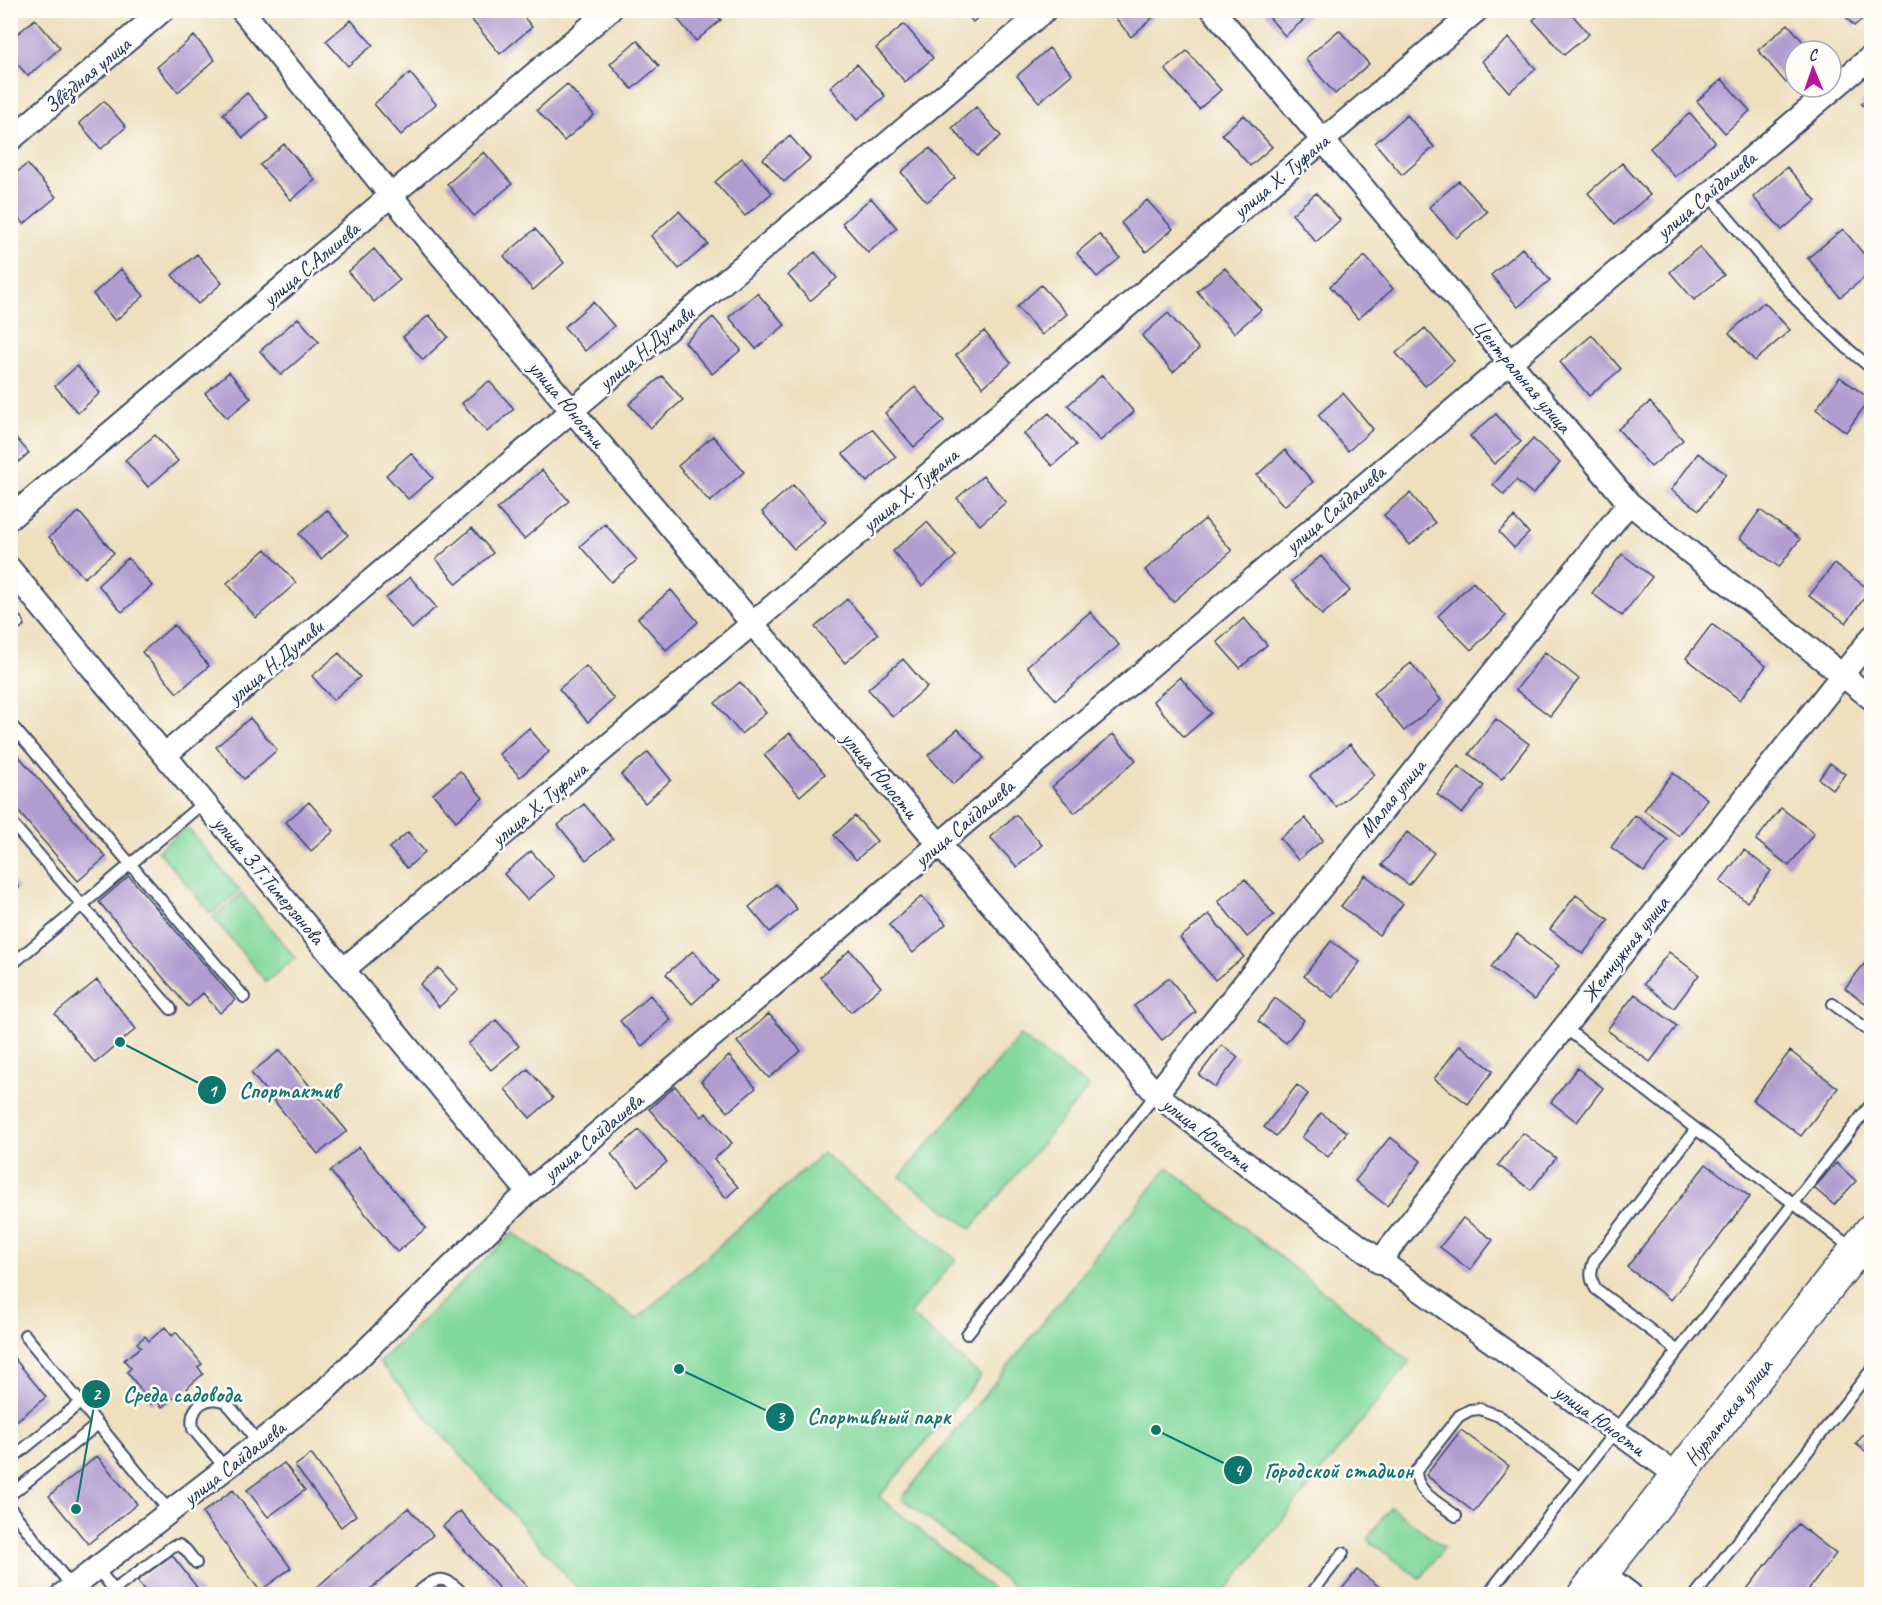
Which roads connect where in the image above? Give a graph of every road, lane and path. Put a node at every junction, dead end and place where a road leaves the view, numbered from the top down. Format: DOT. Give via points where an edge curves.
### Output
graph roads {
  1 [pos="164,10"];
  2 [pos="242,10"];
  3 [pos="610,10"];
  4 [pos="1045,10"];
  5 [pos="1213,10"];
  6 [pos="1477,10"];
  7 [pos="1872,56"];
  8 [pos="10,140"];
  9 [pos="1323,141"];
  10 [pos="1708,194"];
  11 [pos="391,196"];
  12 [pos="1510,362"];
  13 [pos="1872,369"];
  14 [pos="572,410"];
  15 [pos="1629,503"];
  16 [pos="10,518"];
  17 [pos="10,569"];
  18 [pos="752,624"];
  19 [pos="1872,637"];
  20 [pos="1841,675"];
  21 [pos="1872,699"];
  22 [pos="14,728"];
  23 [pos="165,755"];
  24 [pos="204,802"];
  25 [pos="10,821"];
  26 [pos="939,844"];
  27 [pos="130,864"];
  28 [pos="82,905"];
  29 [pos="10,966"];
  30 [pos="343,970"];
  31 [pos="244,997"];
  32 [pos="1833,1004"];
  33 [pos="171,1009"];
  34 [pos="1564,1027"];
  35 [pos="1872,1034"];
  36 [pos="1156,1094"];
  37 [pos="1872,1103"];
  38 [pos="1696,1129"];
  39 [pos="528,1192"];
  40 [pos="1793,1203"];
  41 [pos="1866,1240"];
  42 [pos="1379,1262"];
  43 [pos="967,1334"];
  44 [pos="25,1335"];
  45 [pos="1678,1351"];
  46 [pos="1872,1369"];
  47 [pos="80,1403"];
  48 [pos="98,1424"];
  49 [pos="1615,1431"];
  50 [pos="259,1443"];
  51 [pos="10,1460"];
  52 [pos="226,1469"];
  53 [pos="1678,1476"];
  54 [pos="1579,1478"];
  55 [pos="10,1495"];
  56 [pos="10,1508"];
  57 [pos="170,1512"];
  58 [pos="1456,1516"];
  59 [pos="1343,1553"];
  60 [pos="196,1563"];
  61 [pos="97,1568"];
  62 [pos="1594,1584"];
  63 [pos="67,1591"];
  64 [pos="115,1592"];
  65 [pos="416,1594"];
  66 [pos="463,1594"];
  67 [pos="1311,1594"];
  68 [pos="1488,1594"];
  69 [pos="1630,1594"];
  70 [pos="1696,1594"];
  1 -- 8 [label="street, Звёздная улица"];
  2 -- 11 [label="street, улица Юности"];
  3 -- 11 [label="street, улица С.Алишева"];
  4 -- 14 [label="street, улица Н.Думави"];
  5 -- 9 [label="street, Центральная улица"];
  6 -- 9 [label="street, улица Х. Туфана"];
  7 -- 10 [label="street, улица Сайдашева"];
  9 -- 12 [label="street, Центральная улица"];
  9 -- 18 [label="street, улица Х. Туфана"];
  10 -- 12 [label="street, улица Сайдашева"];
  10 -- 13 [label="lane" via="1797,300"];
  11 -- 14 [label="street, улица Юности"];
  11 -- 16 [label="street, улица С.Алишева"];
  12 -- 15 [label="street, Центральная улица"];
  12 -- 26 [label="street, улица Сайдашева"];
  14 -- 18 [label="street, улица Юности"];
  14 -- 23 [label="street, улица Н.Думави"];
  15 -- 20 [label="street, Центральная улица"];
  15 -- 36 [label="street, Малая улица"];
  17 -- 23 [label="street, улица З.Т.Тимерзянова"];
  18 -- 26 [label="street, улица Юности"];
  18 -- 30 [label="street, улица Х. Туфана"];
  19 -- 20 [label="street, Жемчужная улица"];
  20 -- 21 [label="street, Центральная улица"];
  20 -- 34 [label="street, Жемчужная улица"];
  22 -- 27 [label="lane"];
  23 -- 24 [label="street, улица З.Т.Тимерзянова"];
  24 -- 27 [label="lane"];
  24 -- 30 [label="street, улица З.Т.Тимерзянова"];
  25 -- 28 [label="lane"];
  26 -- 36 [label="street, улица Юности"];
  26 -- 39 [label="street, улица Сайдашева"];
  27 -- 28 [label="lane"];
  27 -- 31 [label="lane"];
  28 -- 29 [label="lane"];
  28 -- 33 [label="lane"];
  30 -- 39 [label="street, улица З.Т.Тимерзянова"];
  32 -- 35 [label="lane"];
  34 -- 38 [label="lane"];
  34 -- 42 [label="street, Жемчужная улица"];
  36 -- 42 [label="street, улица Юности"];
  36 -- 43 [label="lane"];
  37 -- 40 [label="lane"];
  38 -- 40 [label="lane"];
  38 -- 45 [label="lane" via="1591,1269 1596,1289"];
  39 -- 50 [label="street, улица Сайдашева" via="317,1398"];
  40 -- 41 [label="lane"];
  40 -- 45 [label="lane"];
  41 -- 53 [label="main road, Нурлатская улица"];
  42 -- 49 [label="street, улица Юности"];
  44 -- 47 [label="lane"];
  45 -- 49 [label="lane"];
  46 -- 70 [label="lane"];
  47 -- 48 [label="lane"];
  47 -- 51 [label="lane"];
  48 -- 55 [label="lane"];
  48 -- 57 [label="lane"];
  49 -- 53 [label="street, улица Юности"];
  49 -- 54 [label="lane"];
  50 -- 52 [label="street, улица Сайдашева"];
  50 -- 52 [label="lane" via="225,1402 216,1399 200,1404 191,1420 193,1429"];
  52 -- 57 [label="street, улица Сайдашева"];
  53 -- 62 [label="main road, Нурлатская улица"];
  54 -- 58 [label="lane" via="1499,1416 1480,1408 1470,1410 1459,1416 1416,1471 1423,1491"];
  54 -- 68 [label="lane"];
  56 -- 63 [label="lane"];
  57 -- 61 [label="street, улица Сайдашева"];
  59 -- 67 [label="lane"];
  60 -- 64 [label="lane" via="186,1550 173,1546"];
  61 -- 63 [label="street, улица Сайдашева"];
  61 -- 64 [label="lane"];
  62 -- 69 [label="street"];
  65 -- 66 [label="lane" via="439,1579 448,1580"];
}
